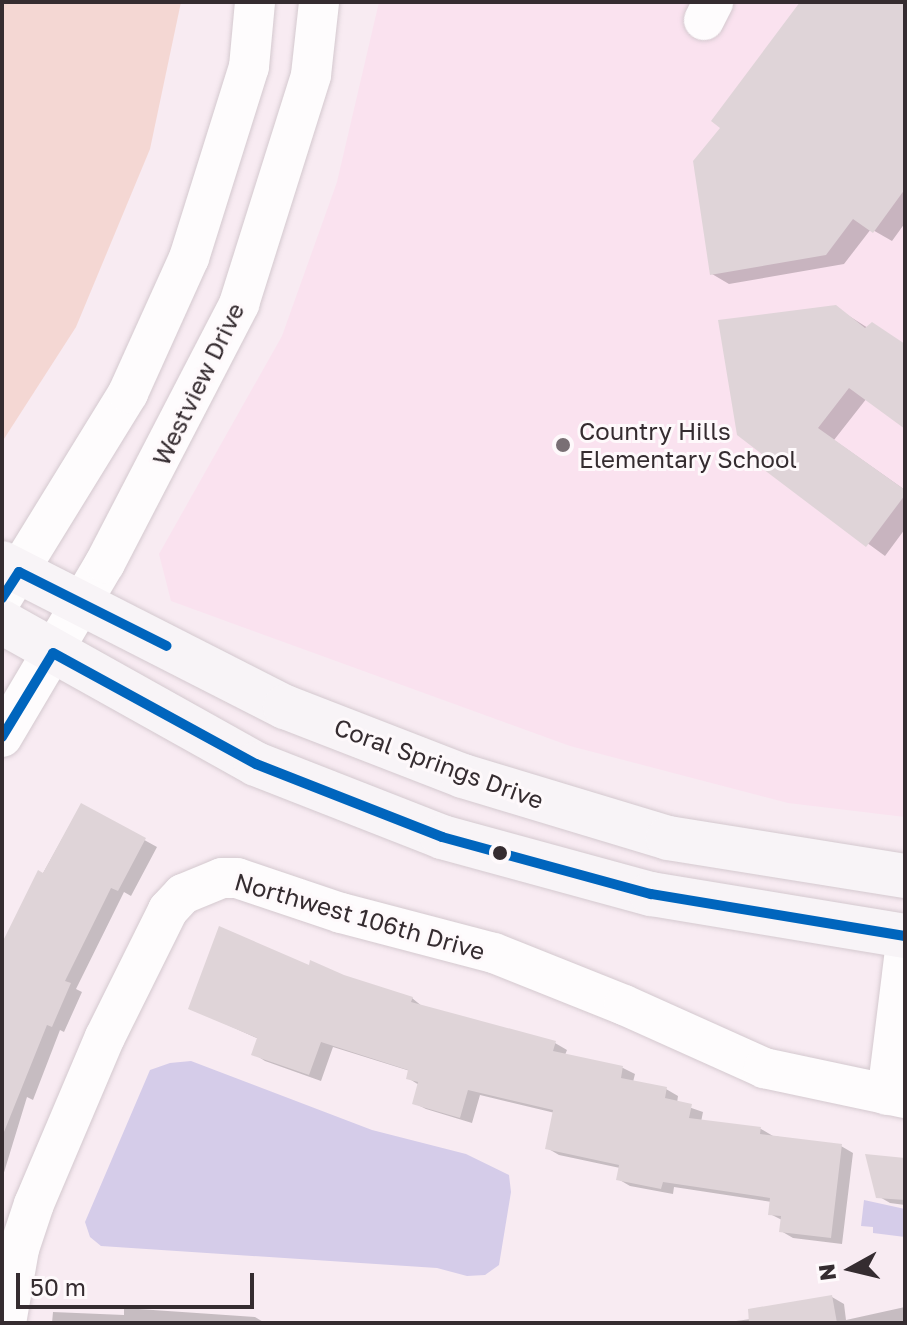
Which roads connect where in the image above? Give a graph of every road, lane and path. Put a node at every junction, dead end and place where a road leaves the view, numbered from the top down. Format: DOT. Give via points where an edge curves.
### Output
graph roads {
  1 [pos="255,2"];
  2 [pos="319,2"];
  3 [pos="8,578"];
  4 [pos="82,603"];
  5 [pos="2,622"];
  6 [pos="53,653"];
  7 [pos="2,737"];
  8 [pos="905,876"];
  9 [pos="905,936"];
  10 [pos="905,951"];
  11 [pos="896,1097"];
  12 [pos="6,1323"];
  1 -- 3 [label="street" via="249,67 189,258 128,393"];
  2 -- 4 [label="street, Westview Drive" via="311,75 239,304"];
  3 -- 4 [label="main road, Coral Springs Drive"];
  4 -- 6 [label="street, Westview Drive"];
  4 -- 8 [label="main road, Coral Springs Drive" via="285,707 463,776 668,838"];
  5 -- 6 [label="main road"];
  6 -- 7 [label="street, Westview Drive"];
  6 -- 9 [label="main road" via="256,764 442,837 651,894"];
  10 -- 11 [label="street, Northwest 106th Drive"];
  11 -- 12 [label="street, Northwest 106th Drive" via="764,1068 494,953 222,878 183,894 168,910 105,1037 34,1204 19,1249"];
}
